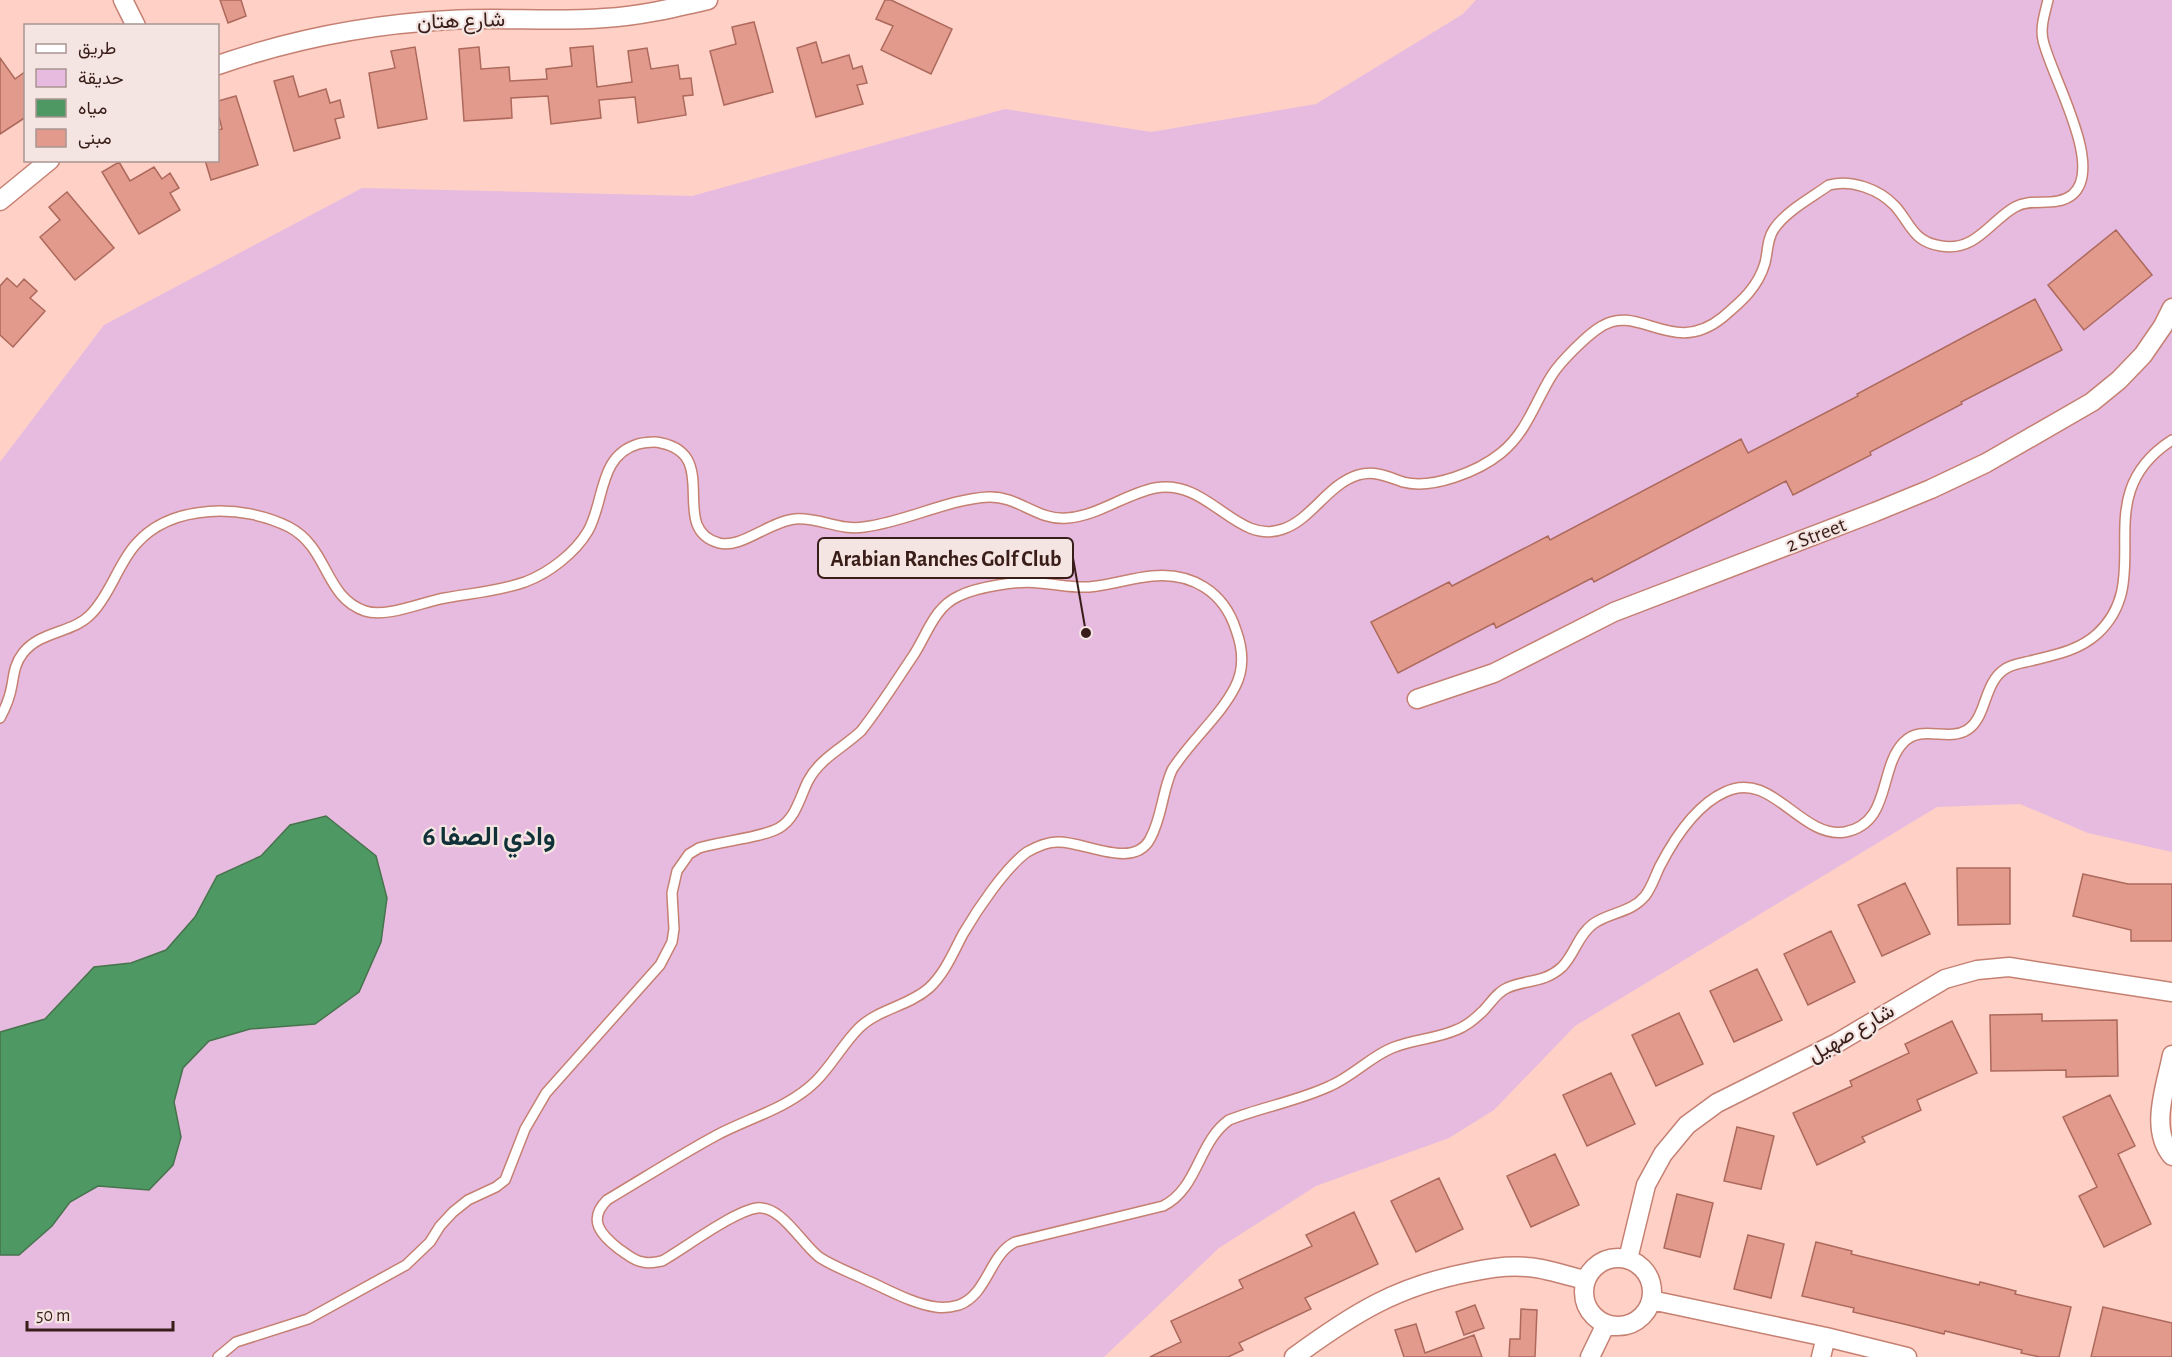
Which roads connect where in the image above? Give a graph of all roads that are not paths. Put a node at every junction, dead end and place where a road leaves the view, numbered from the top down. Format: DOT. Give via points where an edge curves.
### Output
graph roads {
  1 [pos="123,0"];
  2 [pos="708,0"];
  3 [pos="2048,0"];
  4 [pos="135,24"];
  5 [pos="219,64"];
  6 [pos="48,162"];
  7 [pos="0,201"];
  8 [pos="2172,308"];
  9 [pos="2172,440"];
  10 [pos="1417,699"];
  11 [pos="0,718"];
  12 [pos="2172,992"];
  13 [pos="2172,1055"];
  14 [pos="2172,1156"];
  15 [pos="1628,1259"];
  16 [pos="1585,1280"];
  17 [pos="1651,1300"];
  18 [pos="1606,1324"];
  19 [pos="1826,1337"];
  20 [pos="218,1357"];
  21 [pos="1294,1357"];
  22 [pos="1590,1357"];
  23 [pos="1821,1357"];
  24 [pos="1906,1357"];
  1 -- 4 [label="street"];
  2 -- 5 [label="street, شارع هتان" via="606,18 394,24 297,41"];
  3 -- 11 [label="lane" via="2042,39 2068,107 2083,167 2082,179 2072,194 2055,201 2017,206 1980,236 1950,247 1920,238 1896,207 1879,194 1857,184 1829,186 1778,224 1770,237 1757,284 1718,321 1687,333 1624,320 1603,324 1556,368 1514,441 1474,470 1422,484 1378,474 1359,475 1342,483 1292,525 1266,532 1240,524 1195,493 1168,487 1142,492 1072,518 1053,518 1012,500 983,497 858,528 803,518 786,521 730,544 708,538 700,530 693,507 694,473 687,459 675,448 645,442 616,456 606,473 586,534 562,560 536,578 506,589 376,613 362,610 338,593 317,553 306,538 292,529 266,517 208,511 179,518 142,537 88,617 76,626 40,638 21,654"];
  6 -- 7 [label="street"];
  8 -- 10 [label="street, 2 Street" via="2143,355 2119,380 2092,402 1986,463 1875,513 1614,612 1494,673"];
  9 -- 20 [label="lane" via="2140,469 2129,492 2124,584 2107,623 2070,651 2003,670 1995,678 1976,723 1969,729 1952,735 1923,734 1903,742 1876,811 1860,827 1829,831 1755,789 1725,792 1683,830 1638,903 1586,931 1562,967 1539,980 1506,988 1476,1018 1456,1030 1390,1048 1346,1079 1314,1094 1229,1120 1211,1138 1184,1190 1172,1202 1015,1242 1003,1251 970,1299 947,1307 935,1307 892,1292 828,1262 809,1248 778,1214 759,1207 740,1214 662,1261 634,1259 600,1232 598,1214 607,1200 718,1135 774,1109 815,1082 860,1027 929,988 941,975 978,910 1026,853 1057,842 1121,854 1145,846 1156,824 1172,770 1228,699 1241,669 1239,637 1221,600 1200,584 1177,578 1154,576 1087,587 1012,584 959,596 936,615 914,656 861,731 814,771 785,824 769,832 699,848 681,863 674,882 672,942 666,954 651,976 546,1093 525,1129 505,1180 453,1212 406,1265 308,1319 236,1342"];
  12 -- 15 [label="street, شارع صهيل" via="2009,967 1945,979 1837,1042 1717,1103 1687,1125 1663,1154 1646,1185"];
  13 -- 14 [label="street" via="2160,1117 2162,1136"];
  15 -- 16 [label="street" via="1618,1257 1598,1264"];
  15 -- 17 [label="street" via="1638,1264 1650,1280"];
  16 -- 18 [label="street" via="1584,1301 1589,1311"];
  16 -- 21 [label="street" via="1527,1267 1443,1277 1365,1308"];
  17 -- 18 [label="street" via="1647,1311 1629,1325"];
  17 -- 19 [label="street"];
  18 -- 22 [label="street"];
  19 -- 23 [label="street"];
  19 -- 24 [label="street"];
}
